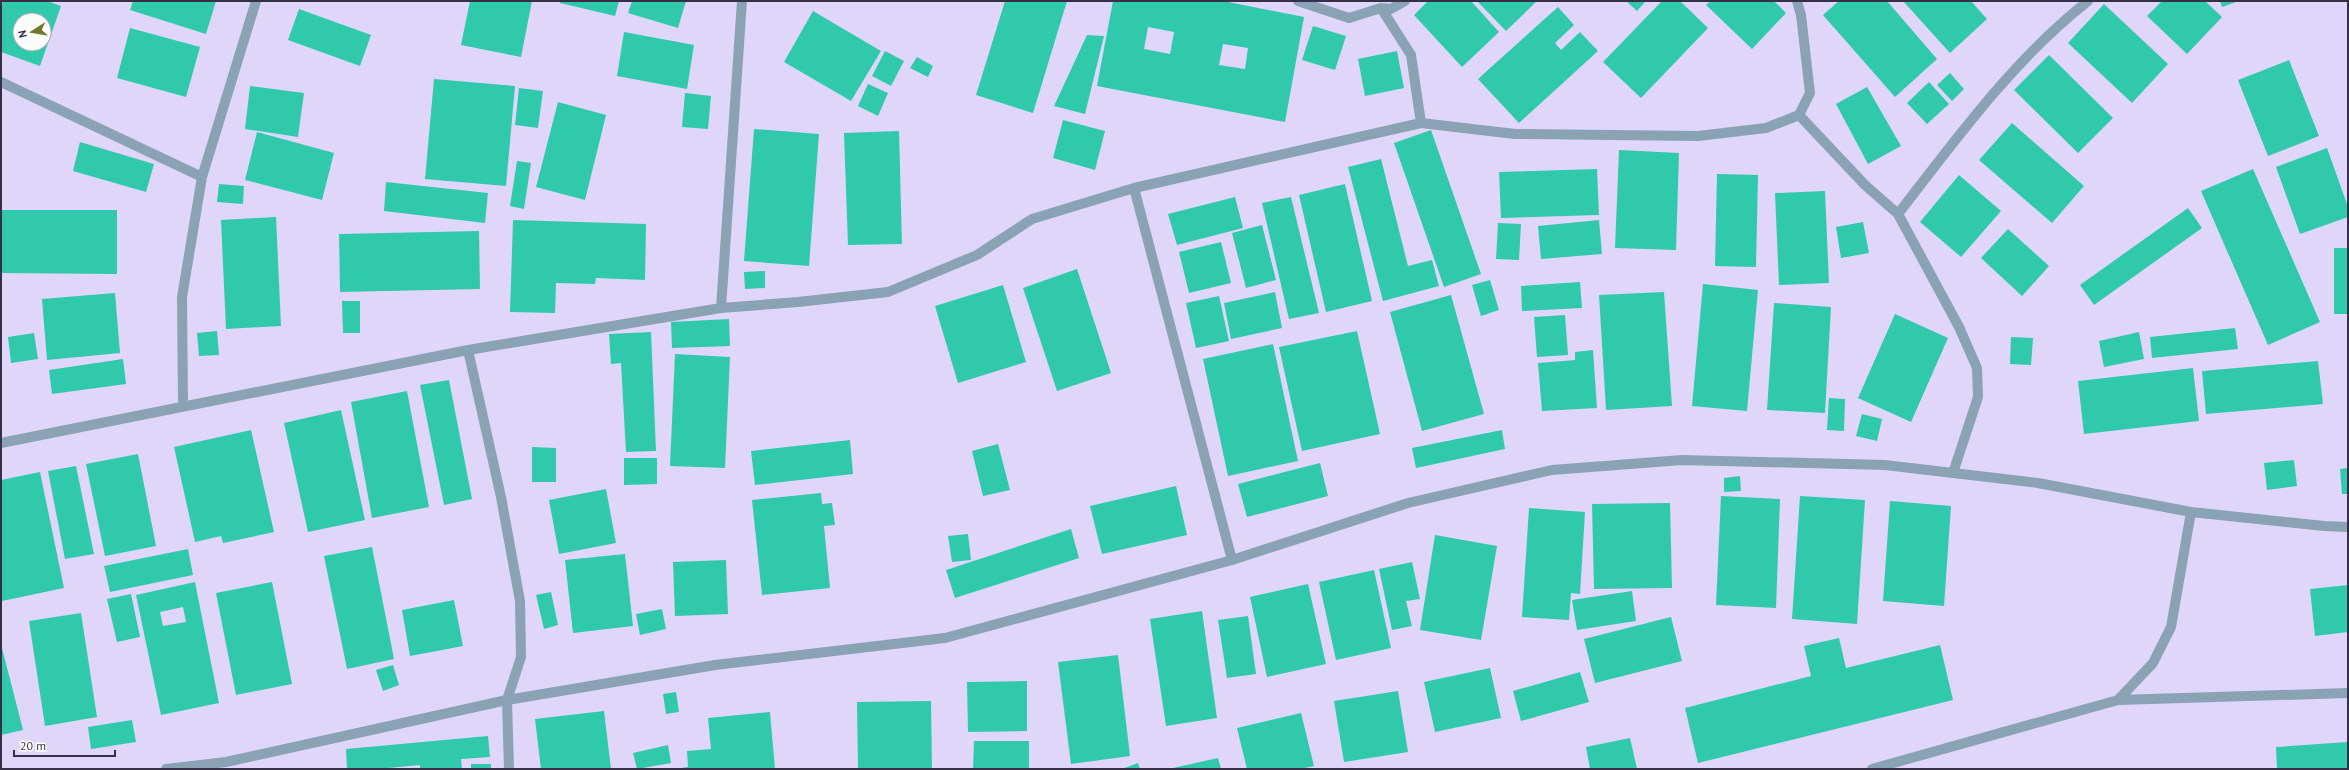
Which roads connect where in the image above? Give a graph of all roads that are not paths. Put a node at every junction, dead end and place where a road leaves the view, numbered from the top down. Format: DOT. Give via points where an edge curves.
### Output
graph roads {
  1 [pos="256,1"];
  2 [pos="742,1"];
  3 [pos="1298,1"];
  4 [pos="1405,1"];
  5 [pos="1798,1"];
  6 [pos="2088,1"];
  7 [pos="1381,8"];
  8 [pos="1,82"];
  9 [pos="1799,115"];
  10 [pos="1421,123"];
  11 [pos="202,177"];
  12 [pos="1134,188"];
  13 [pos="1898,214"];
  14 [pos="721,308"];
  15 [pos="468,350"];
  16 [pos="182,406"];
  17 [pos="1,443"];
  18 [pos="1953,473"];
  19 [pos="2190,512"];
  20 [pos="2348,526"];
  21 [pos="1232,560"];
  22 [pos="2348,693"];
  23 [pos="507,700"];
  24 [pos="2118,700"];
  25 [pos="166,769"];
  26 [pos="509,769"];
  27 [pos="1872,769"];
  1 -- 11 [label="street"];
  2 -- 14 [label="street"];
  3 -- 7 [label="street" via="1349,18"];
  4 -- 7 [label="street" via="1391,9"];
  5 -- 9 [label="street" via="1810,92"];
  6 -- 13 [label="street" via="2057,25 1984,103"];
  7 -- 10 [label="street" via="1411,55"];
  8 -- 11 [label="street"];
  9 -- 10 [label="street" via="1766,128 1698,136 1515,134"];
  9 -- 13 [label="street" via="1865,185"];
  10 -- 12 [label="street"];
  11 -- 16 [label="street" via="182,297"];
  12 -- 14 [label="street" via="1032,218 977,255 888,292"];
  12 -- 21 [label="street"];
  13 -- 18 [label="street" via="1959,327 1977,368 1978,397"];
  14 -- 15 [label="street"];
  15 -- 16 [label="street"];
  15 -- 23 [label="street" via="501,497 520,601 521,658"];
  16 -- 17 [label="street"];
  18 -- 19 [label="street" via="2038,483"];
  18 -- 21 [label="street" via="1885,466 1682,460 1552,470 1408,502"];
  19 -- 20 [label="street" via="2324,526"];
  19 -- 24 [label="street" via="2170,627 2153,663"];
  21 -- 23 [label="street" via="945,638 715,665"];
  22 -- 24 [label="street"];
  23 -- 25 [label="street" via="226,762"];
  23 -- 26 [label="street"];
  24 -- 27 [label="street"];
}
